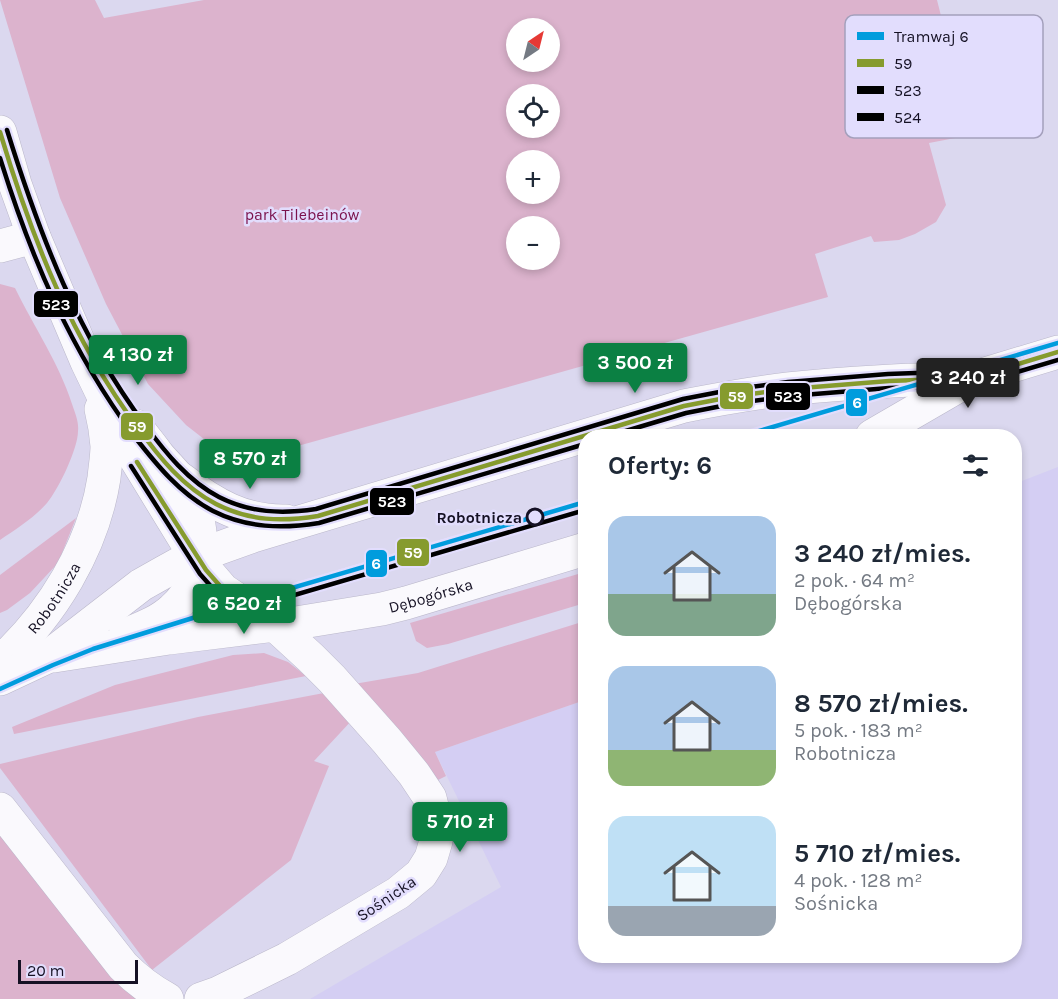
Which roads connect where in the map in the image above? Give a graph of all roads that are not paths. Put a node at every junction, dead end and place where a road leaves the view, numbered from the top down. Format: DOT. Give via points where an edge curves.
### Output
graph roads {
  1 [pos="0,132"];
  2 [pos="34,237"];
  3 [pos="0,246"];
  4 [pos="67,315"];
  5 [pos="1058,352"];
  6 [pos="972,378"];
  7 [pos="607,429"];
  8 [pos="884,429"];
  9 [pos="578,438"];
  10 [pos="180,478"];
  11 [pos="318,516"];
  12 [pos="578,551"];
  13 [pos="198,557"];
  14 [pos="275,625"];
  15 [pos="93,649"];
  16 [pos="49,657"];
  17 [pos="0,662"];
  18 [pos="0,679"];
  19 [pos="0,809"];
  20 [pos="167,999"];
  21 [pos="201,999"];
  1 -- 2 [label="street, Robotnicza"];
  2 -- 3 [label="street"];
  2 -- 4 [label="street, Robotnicza"];
  4 -- 10 [label="street, Robotnicza" via="123,409"];
  4 -- 13 [label="street, Robotnicza" via="126,443"];
  4 -- 17 [label="street, Robotnicza" via="104,424 107,448 100,500 67,580 33,628"];
  5 -- 6 [label="street, Dębogórska"];
  6 -- 7 [label="street, Dębogórska" via="879,382 736,396 684,406"];
  6 -- 8 [label="street, Dębogórska"];
  9 -- 11 [label="street, Dębogórska"];
  10 -- 11 [label="street, Robotnicza" via="216,504 257,519 284,521"];
  10 -- 13 [label="street, Robotnicza" via="196,508"];
  11 -- 13 [label="street, Dębogórska"];
  12 -- 14 [label="street, Dębogórska" via="382,609"];
  13 -- 14 [label="street" via="223,590"];
  13 -- 15 [label="street, Dębogórska" via="191,586 173,609 150,625"];
  13 -- 16 [label="street, Dębogórska" via="141,585"];
  14 -- 15 [label="street, Dębogórska"];
  14 -- 21 [label="street, Sośnicka" via="332,679 414,774 430,798 436,841 421,874 398,893 287,959"];
  15 -- 16 [label="street, Dębogórska"];
  16 -- 18 [label="street, Dębogórska"];
  19 -- 20 [label="street" via="123,966 136,980"];
}
